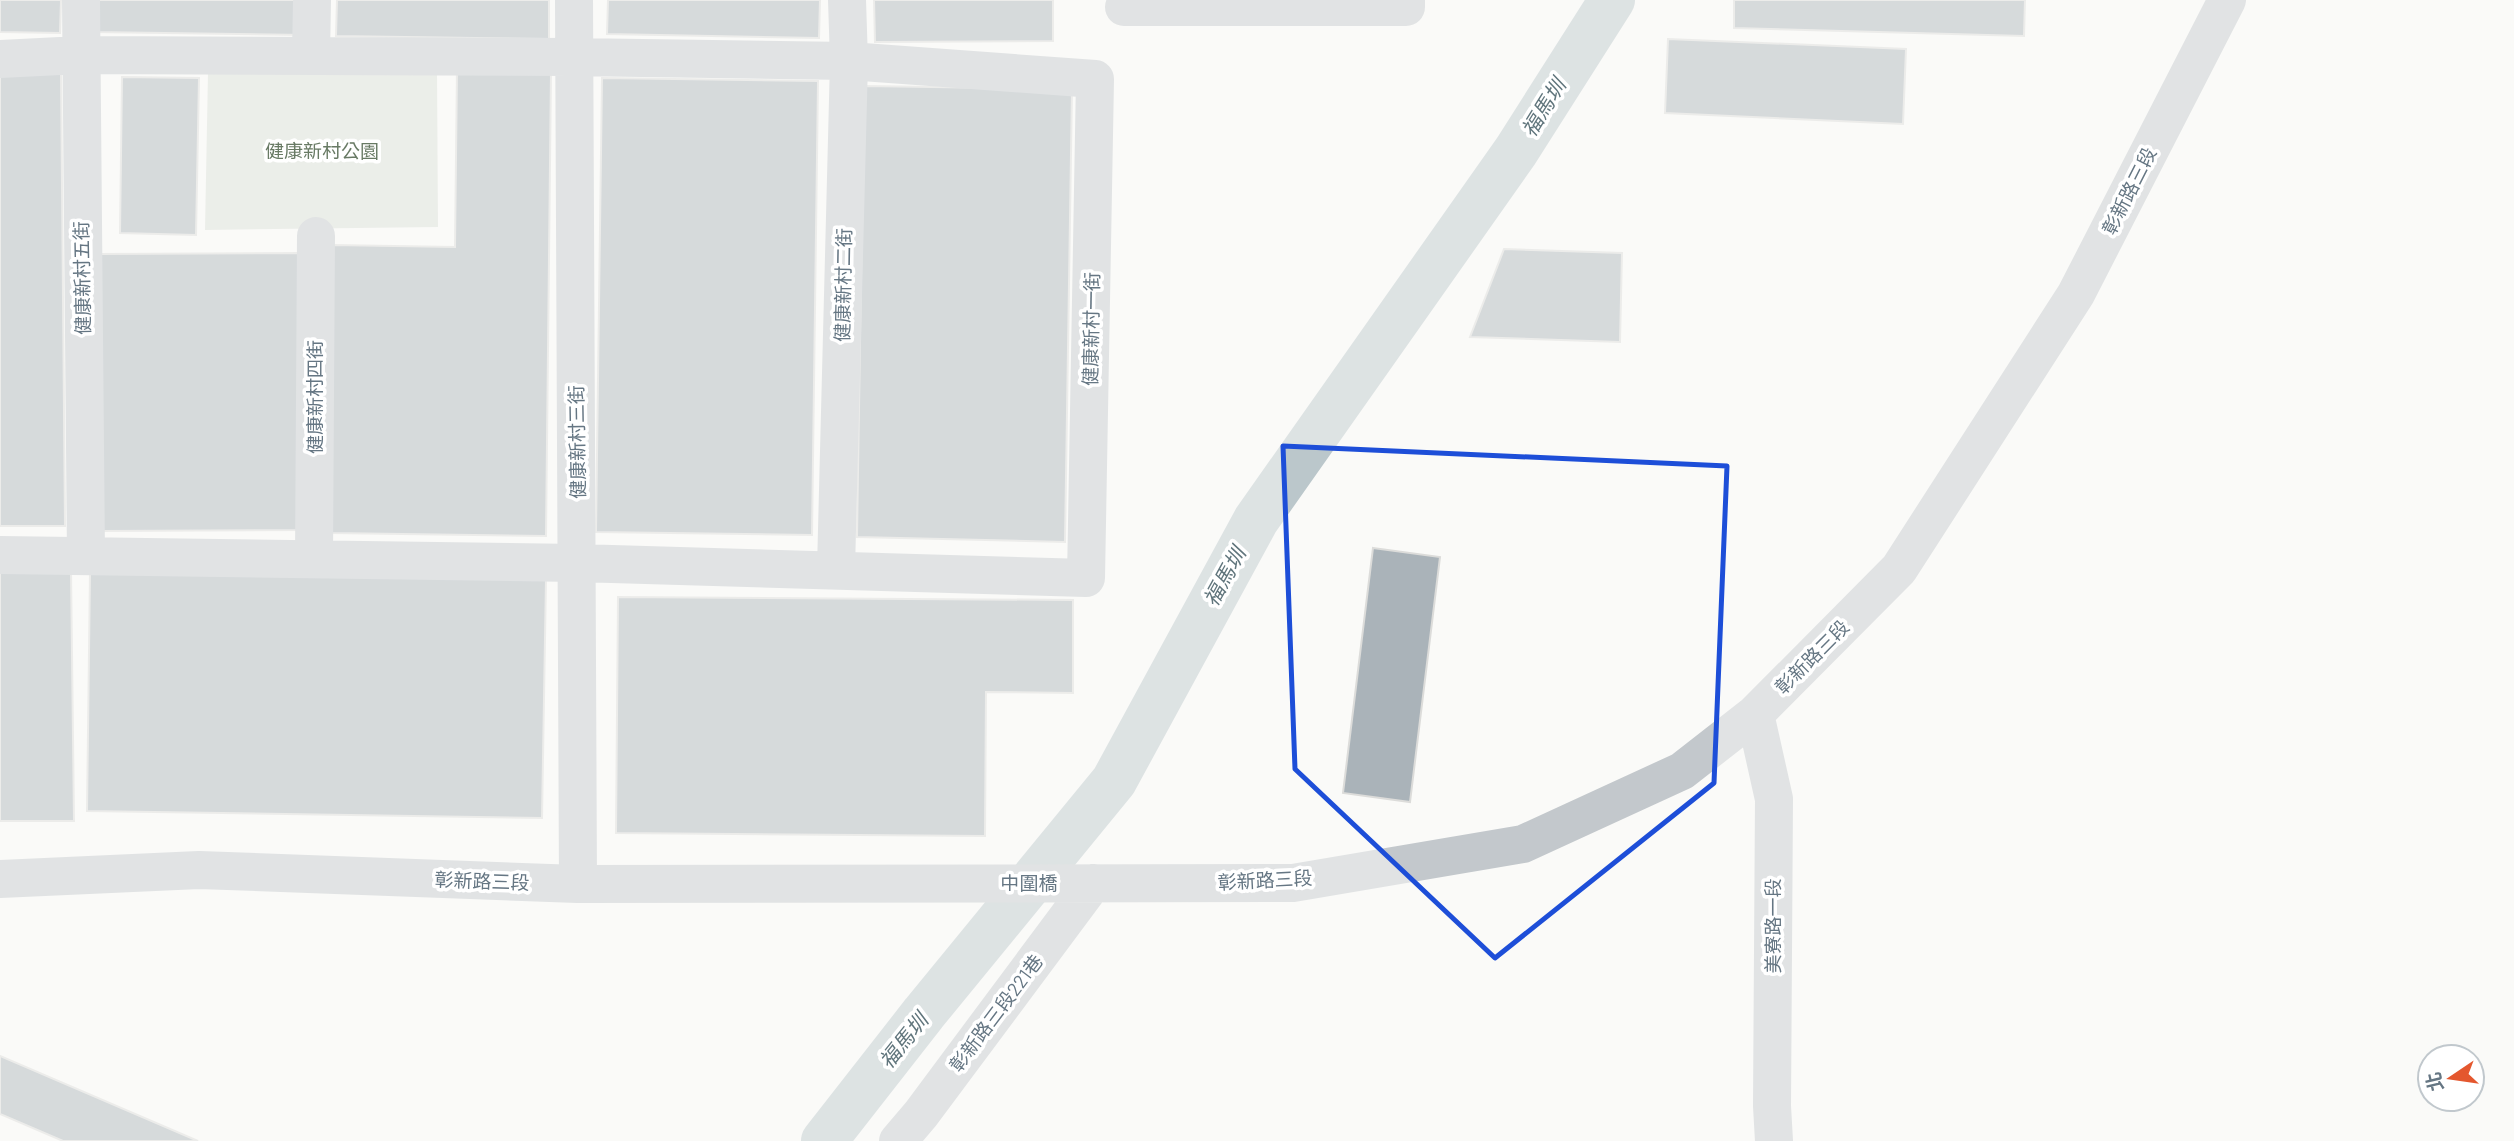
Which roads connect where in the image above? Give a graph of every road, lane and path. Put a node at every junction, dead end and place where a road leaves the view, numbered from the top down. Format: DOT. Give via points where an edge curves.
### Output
graph roads {
  1 [pos="81,0"];
  2 [pos="312,0"];
  3 [pos="575,0"];
  4 [pos="847,0"];
  5 [pos="1406,0"];
  6 [pos="2227,0"];
  7 [pos="1124,7"];
  8 [pos="80,55"];
  9 [pos="311,56"];
  10 [pos="573,57"];
  11 [pos="0,59"];
  12 [pos="849,61"];
  13 [pos="316,236"];
  14 [pos="0,555"];
  15 [pos="86,556"];
  16 [pos="314,559"];
  17 [pos="578,563"];
  18 [pos="836,569"];
  19 [pos="1755,714"];
  20 [pos="0,880"];
  21 [pos="965,883"];
  22 [pos="1093,883"];
  23 [pos="578,884"];
  24 [pos="898,1141"];
  25 [pos="1774,1141"];
  1 -- 8 [label="street, 健康新村五街"];
  2 -- 9 [label="street"];
  3 -- 10 [label="street, 健康新村三街"];
  4 -- 12 [label="street, 健康新村二街"];
  5 -- 7 [label="street" via="1406,7"];
  6 -- 19 [label="street, 彰新路三段" via="2076,294 1899,569"];
  8 -- 9 [label="street"];
  8 -- 11 [label="street"];
  8 -- 15 [label="street, 健康新村五街"];
  9 -- 10 [label="street"];
  10 -- 12 [label="street"];
  10 -- 17 [label="street, 健康新村三街"];
  12 -- 18 [label="street, 健康新村二街"];
  12 -- 18 [label="street, 健康新村一街" via="1095,79 1086,578"];
  13 -- 16 [label="street, 健康新村四街"];
  14 -- 15 [label="street"];
  15 -- 16 [label="street"];
  16 -- 17 [label="street"];
  17 -- 18 [label="street"];
  17 -- 23 [label="street, 健康新村三街"];
  19 -- 22 [label="street, 彰新路三段" via="1682,771 1523,844 1293,883"];
  19 -- 25 [label="street, 美寮路一段" via="1774,799"];
  20 -- 23 [label="street, 彰新路三段" via="199,870"];
  21 -- 22 [label="street, 中圍橋"];
  21 -- 23 [label="street, 彰新路三段"];
  22 -- 24 [label="street, 彰新路三段221巷"];
}
